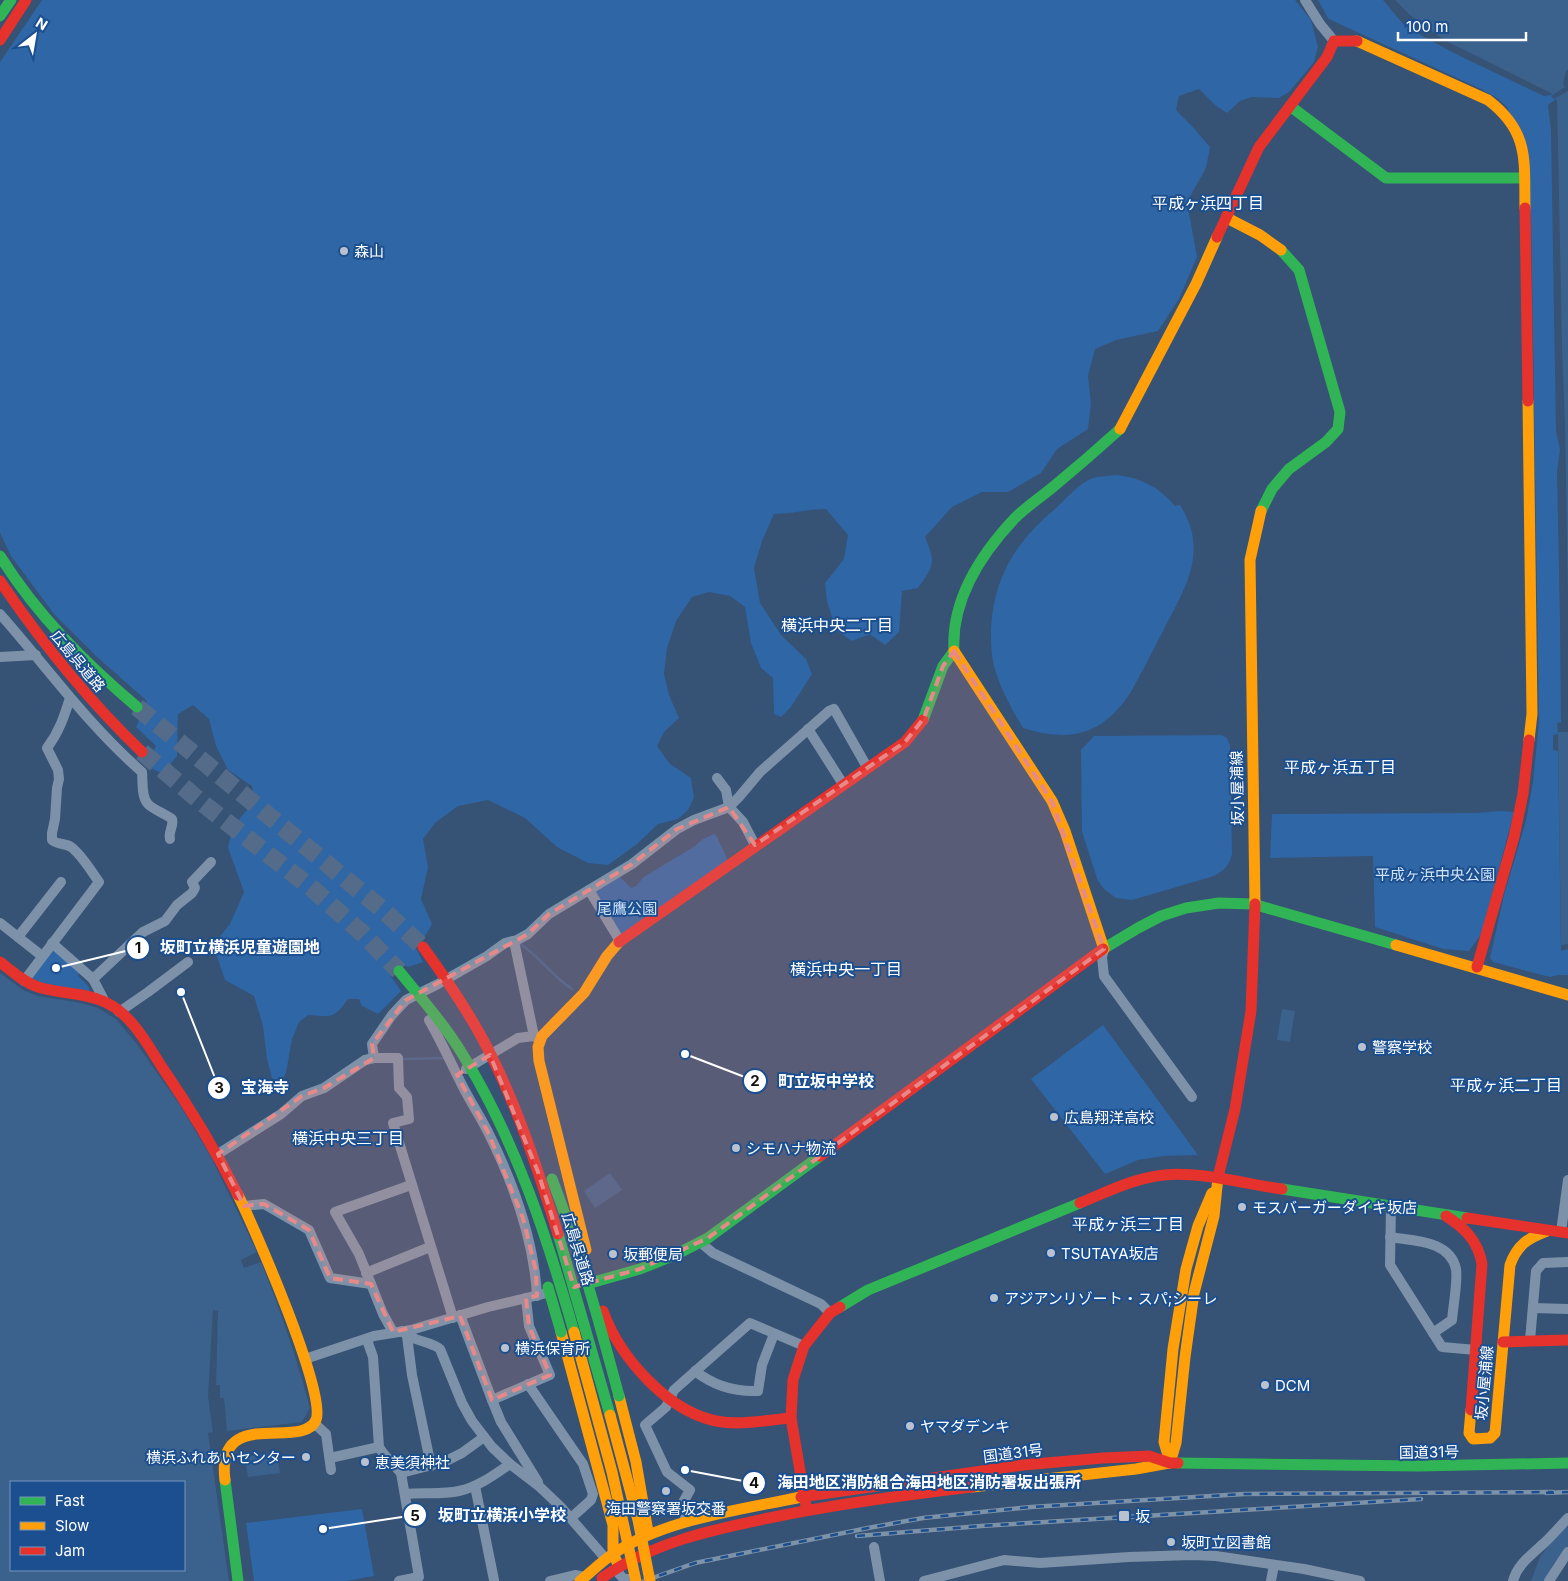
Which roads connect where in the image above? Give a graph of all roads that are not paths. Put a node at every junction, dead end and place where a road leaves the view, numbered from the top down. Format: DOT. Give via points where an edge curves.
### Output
graph roads {
  1 [pos="11,0"];
  2 [pos="26,0"];
  3 [pos="1305,0"];
  4 [pos="0,16"];
  5 [pos="0,40"];
  6 [pos="1334,41"];
  7 [pos="1290,106"];
  8 [pos="1524,178"];
  9 [pos="1226,218"];
  10 [pos="0,556"];
  11 [pos="0,581"];
  12 [pos="0,591"];
  13 [pos="0,614"];
  14 [pos="42,643"];
  15 [pos="954,650"];
  16 [pos="36,655"];
  17 [pos="0,658"];
  18 [pos="70,698"];
  19 [pos="137,707"];
  20 [pos="808,729"];
  21 [pos="142,752"];
  22 [pos="867,767"];
  23 [pos="717,778"];
  24 [pos="843,784"];
  25 [pos="729,806"];
  26 [pos="170,839"];
  27 [pos="755,845"];
  28 [pos="211,862"];
  29 [pos="61,882"];
  30 [pos="589,890"];
  31 [pos="1253,904"];
  32 [pos="0,923"];
  33 [pos="18,937"];
  34 [pos="514,941"];
  35 [pos="620,941"];
  36 [pos="52,943"];
  37 [pos="423,947"];
  38 [pos="1104,948"];
  39 [pos="42,956"];
  40 [pos="0,962"];
  41 [pos="188,962"];
  42 [pos="1477,967"];
  43 [pos="398,971"];
  44 [pos="93,979"];
  45 [pos="24,981"];
  46 [pos="1568,994"];
  47 [pos="415,995"];
  48 [pos="105,1002"];
  49 [pos="425,1003"];
  50 [pos="119,1012"];
  51 [pos="474,1022"];
  52 [pos="537,1038"];
  53 [pos="374,1058"];
  54 [pos="457,1074"];
  55 [pos="1192,1096"];
  56 [pos="218,1154"];
  57 [pos="1218,1178"];
  58 [pos="1568,1180"];
  59 [pos="411,1184"];
  60 [pos="244,1206"];
  61 [pos="1391,1206"];
  62 [pos="1443,1214"];
  63 [pos="1560,1232"];
  64 [pos="1390,1237"];
  65 [pos="700,1242"];
  66 [pos="430,1247"];
  67 [pos="1568,1262"];
  68 [pos="366,1273"];
  69 [pos="594,1282"];
  70 [pos="371,1284"];
  71 [pos="537,1296"];
  72 [pos="526,1298"];
  73 [pos="1533,1308"];
  74 [pos="1568,1309"];
  75 [pos="830,1313"];
  76 [pos="456,1317"];
  77 [pos="401,1333"];
  78 [pos="1433,1333"];
  79 [pos="774,1334"];
  80 [pos="367,1340"];
  81 [pos="1530,1340"];
  82 [pos="1568,1340"];
  83 [pos="1503,1342"];
  84 [pos="804,1346"];
  85 [pos="1476,1350"];
  86 [pos="305,1359"];
  87 [pos="696,1371"];
  88 [pos="528,1384"];
  89 [pos="492,1400"];
  90 [pos="669,1400"];
  91 [pos="792,1418"];
  92 [pos="315,1424"];
  93 [pos="484,1437"];
  94 [pos="379,1447"];
  95 [pos="330,1458"];
  96 [pos="1170,1463"];
  97 [pos="1568,1463"];
  98 [pos="510,1464"];
  99 [pos="431,1466"];
  100 [pos="331,1470"];
  101 [pos="401,1473"];
  102 [pos="475,1486"];
  103 [pos="540,1487"];
  104 [pos="404,1494"];
  105 [pos="805,1496"];
  106 [pos="642,1499"];
  107 [pos="807,1510"];
  108 [pos="571,1518"];
  109 [pos="1568,1518"];
  110 [pos="682,1523"];
  111 [pos="649,1535"];
  112 [pos="874,1547"];
  113 [pos="652,1549"];
  114 [pos="1568,1552"];
  115 [pos="610,1556"];
  116 [pos="1274,1564"];
  117 [pos="618,1565"];
  118 [pos="420,1579"];
  119 [pos="582,1579"];
  120 [pos="494,1580"];
  121 [pos="238,1581"];
  122 [pos="399,1581"];
  123 [pos="550,1581"];
  124 [pos="599,1581"];
  125 [pos="636,1581"];
  126 [pos="650,1581"];
  127 [pos="880,1581"];
  128 [pos="924,1581"];
  129 [pos="1271,1581"];
  130 [pos="1360,1581"];
  131 [pos="1513,1581"];
  132 [pos="1549,1581"];
  1 -- 4 [label="main road"];
  2 -- 5 [label="main road"];
  3 -- 6 [label="street"];
  6 -- 7 [label="main road" via="1327,57"];
  6 -- 8 [label="main road" via="1365,42 1500,108 1519,136 1524,152"];
  7 -- 8 [label="main road" via="1386,178"];
  7 -- 9 [label="main road" via="1259,147"];
  8 -- 42 [label="main road" via="1532,714 1519,811"];
  9 -- 15 [label="main road" via="1196,284 1121,428 1015,518 982,559 962,598 953,634"];
  9 -- 31 [label="main road, 坂小屋浦線" via="1260,235 1284,252 1298,270 1340,412 1338,429 1289,469 1272,489 1257,524 1250,560"];
  10 -- 19 [label="main road, 広島呉道路" via="17,583 65,643 96,674"];
  11 -- 14 [label="main road, 広島呉道路"];
  12 -- 14 [label="main road"];
  13 -- 16 [label="street"];
  14 -- 21 [label="main road, 広島呉道路" via="95,705"];
  15 -- 22 [label="main road" via="943,666 924,718 905,742"];
  15 -- 38 [label="main road" via="1052,801"];
  16 -- 17 [label="street"];
  16 -- 18 [label="street"];
  18 -- 26 [label="street" via="142,772 144,797 148,804 172,819"];
  18 -- 36 [label="street" via="57,735 47,748 59,779 52,840 69,845 99,882"];
  20 -- 22 [label="street" via="834,709"];
  20 -- 24 [label="street"];
  20 -- 25 [label="street" via="760,772"];
  22 -- 24 [label="main road"];
  23 -- 25 [label="street" via="726,790"];
  24 -- 27 [label="main road"];
  25 -- 27 [label="street" via="743,822"];
  25 -- 30 [label="street" via="677,829 632,864"];
  27 -- 35 [label="main road"];
  28 -- 44 [label="street" via="192,882 195,888 192,893 164,921 143,932"];
  29 -- 33 [label="street"];
  30 -- 34 [label="street" via="549,914 528,934"];
  30 -- 35 [label="street"];
  31 -- 38 [label="main road" via="1201,905 1180,909 1140,925"];
  31 -- 42 [label="main road"];
  31 -- 57 [label="main road, 坂小屋浦線" via="1251,1011 1235,1109"];
  32 -- 33 [label="street"];
  33 -- 39 [label="street"];
  34 -- 47 [label="street" via="505,943"];
  34 -- 52 [label="street"];
  35 -- 52 [label="main road" via="584,993"];
  36 -- 39 [label="street"];
  36 -- 44 [label="street"];
  37 -- 51 [label="main road, 広島呉道路, bridge"];
  38 -- 55 [label="street" via="1104,976"];
  38 -- 65 [label="main road"];
  39 -- 45 [label="street"];
  40 -- 45 [label="main road"];
  41 -- 50 [label="street"];
  42 -- 46 [label="main road"];
  43 -- 49 [label="main road, 広島呉道路, bridge"];
  44 -- 48 [label="street"];
  45 -- 48 [label="main road"];
  47 -- 53 [label="street" via="392,1015 372,1044"];
  47 -- 54 [label="street"];
  48 -- 50 [label="main road"];
  49 -- 115 [label="main road, bridge" via="457,1057 506,1157 527,1214 613,1525"];
  49 -- 125 [label="main road, 広島呉道路, bridge" via="459,1050 481,1088 514,1154 535,1209 554,1262 599,1422"];
  50 -- 56 [label="main road" via="146,1043"];
  51 -- 106 [label="main road, bridge" via="513,1088 571,1228 595,1304 636,1462"];
  51 -- 126 [label="main road, 広島呉道路, bridge" via="510,1096 559,1236 611,1417"];
  52 -- 54 [label="street" via="518,1038"];
  52 -- 69 [label="main road" via="539,1062"];
  53 -- 56 [label="street" via="365,1060 324,1088 302,1096 281,1114"];
  53 -- 59 [label="street" via="398,1058 399,1088 407,1097 409,1119 393,1123"];
  54 -- 71 [label="street" via="488,1132 523,1218 536,1271"];
  56 -- 60 [label="main road"];
  57 -- 61 [label="main road, 坂小屋浦線"];
  57 -- 75 [label="main road" via="1162,1175 1132,1182 868,1290"];
  57 -- 96 [label="main road, 坂小屋浦線" via="1214,1216 1194,1293 1176,1444"];
  58 -- 63 [label="street"];
  59 -- 66 [label="street"];
  59 -- 68 [label="street" via="335,1212"];
  60 -- 70 [label="street" via="264,1204 309,1230 330,1278"];
  60 -- 86 [label="main road"];
  61 -- 62 [label="main road, 坂小屋浦線"];
  61 -- 64 [label="street"];
  62 -- 63 [label="main road, 坂小屋浦線"];
  62 -- 85 [label="main road, 坂小屋浦線" via="1472,1237 1481,1255"];
  63 -- 83 [label="main road, 坂小屋浦線" via="1530,1237 1522,1242 1513,1256"];
  64 -- 78 [label="street" via="1390,1265"];
  64 -- 78 [label="street" via="1440,1248 1452,1260 1456,1270 1452,1320"];
  65 -- 69 [label="main road" via="640,1269"];
  65 -- 75 [label="street" via="713,1253 821,1304"];
  66 -- 68 [label="street"];
  66 -- 76 [label="street"];
  67 -- 73 [label="street" via="1549,1261 1539,1266"];
  68 -- 70 [label="street"];
  69 -- 71 [label="street"];
  69 -- 90 [label="main road" via="605,1318 624,1350 649,1382"];
  70 -- 77 [label="street" via="383,1314"];
  71 -- 72 [label="street"];
  72 -- 76 [label="street"];
  72 -- 88 [label="street" via="529,1326 550,1375"];
  73 -- 74 [label="street"];
  73 -- 81 [label="street"];
  75 -- 84 [label="main road"];
  76 -- 77 [label="street"];
  76 -- 89 [label="street"];
  77 -- 80 [label="street" via="374,1336"];
  77 -- 93 [label="street" via="440,1349 462,1403"];
  77 -- 99 [label="street"];
  78 -- 85 [label="street" via="1442,1347"];
  79 -- 84 [label="street"];
  79 -- 87 [label="street" via="750,1323"];
  79 -- 87 [label="street" via="762,1365 758,1391 741,1392 720,1386"];
  80 -- 86 [label="street"];
  80 -- 94 [label="street" via="373,1357"];
  81 -- 82 [label="main road"];
  81 -- 83 [label="main road"];
  83 -- 85 [label="main road, 坂小屋浦線" via="1494,1433 1490,1438 1473,1439 1469,1432"];
  84 -- 91 [label="main road" via="793,1380"];
  86 -- 92 [label="main road" via="318,1411"];
  87 -- 90 [label="street" via="674,1390"];
  88 -- 89 [label="street"];
  88 -- 108 [label="street" via="583,1464 593,1494 591,1500"];
  89 -- 103 [label="street" via="501,1422"];
  90 -- 91 [label="main road" via="688,1412 714,1420 736,1423"];
  90 -- 110 [label="street" via="666,1408 645,1425 667,1472 690,1490 681,1506"];
  91 -- 105 [label="main road"];
  92 -- 95 [label="street" via="326,1434"];
  92 -- 121 [label="main road" via="307,1430 246,1436 236,1440 224,1456 222,1468"];
  93 -- 98 [label="street"];
  93 -- 99 [label="street" via="462,1453"];
  94 -- 95 [label="street"];
  94 -- 101 [label="street"];
  95 -- 100 [label="street"];
  96 -- 97 [label="main road, 国道31号" via="1386,1467"];
  96 -- 105 [label="main road, 国道31号" via="1149,1456 1103,1458"];
  96 -- 107 [label="main road, 国道31号" via="1149,1469 1092,1473"];
  98 -- 102 [label="street"];
  98 -- 103 [label="street"];
  99 -- 101 [label="street"];
  101 -- 104 [label="street"];
  102 -- 104 [label="street" via="459,1492"];
  102 -- 120 [label="street"];
  103 -- 108 [label="street"];
  104 -- 118 [label="street"];
  105 -- 107 [label="main road"];
  105 -- 110 [label="main road, 国道31号"];
  106 -- 110 [label="main road" via="653,1513 666,1521"];
  106 -- 111 [label="main road"];
  107 -- 113 [label="main road, 国道31号" via="708,1531"];
  108 -- 115 [label="street"];
  109 -- 131 [label="street" via="1527,1558"];
  110 -- 111 [label="main road, 国道31号"];
  111 -- 113 [label="main road"];
  111 -- 115 [label="main road, 国道31号"];
  112 -- 127 [label="street"];
  113 -- 117 [label="main road, 国道31号"];
  114 -- 132 [label="street"];
  115 -- 117 [label="main road"];
  115 -- 119 [label="main road, 国道31号"];
  116 -- 128 [label="street" via="1192,1555 1040,1563 1004,1560"];
  116 -- 129 [label="street"];
  116 -- 130 [label="street"];
  117 -- 124 [label="main road, 国道31号"];
  117 -- 125 [label="street" via="619,1574 624,1579"];
  118 -- 122 [label="street"];
  119 -- 123 [label="street" via="575,1575"];
}
